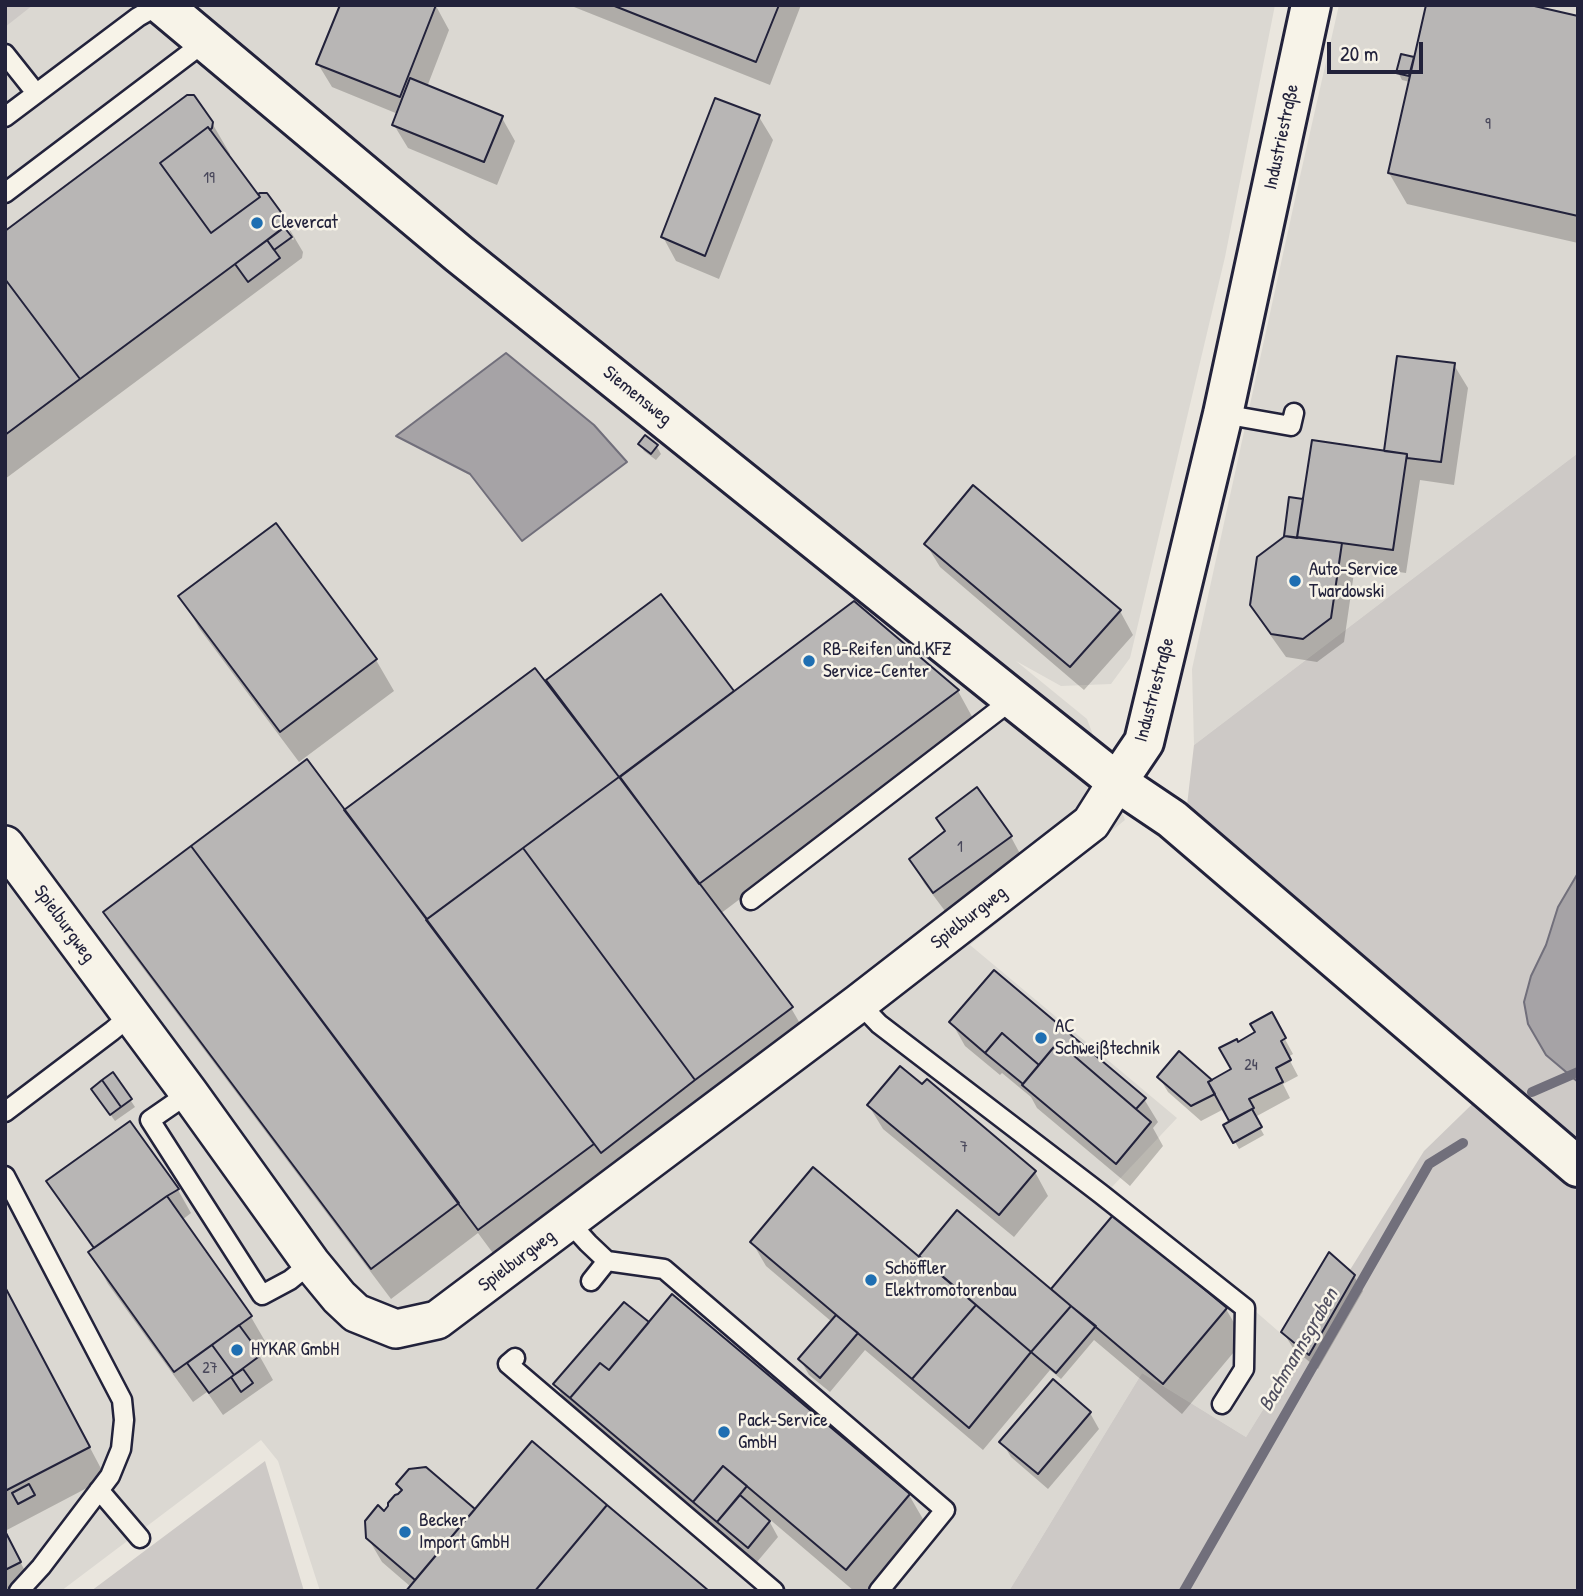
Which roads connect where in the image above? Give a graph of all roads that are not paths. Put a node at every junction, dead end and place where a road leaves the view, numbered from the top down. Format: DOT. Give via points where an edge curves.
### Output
graph roads {
  1 [pos="161,5"];
  2 [pos="1311,5"];
  3 [pos="206,41"];
  4 [pos="5,54"];
  5 [pos="36,93"];
  6 [pos="5,117"];
  7 [pos="5,193"];
  8 [pos="1223,414"];
  9 [pos="1291,425"];
  10 [pos="1013,699"];
  11 [pos="1117,782"];
  12 [pos="5,845"];
  13 [pos="751,900"];
  14 [pos="859,1003"];
  15 [pos="131,1015"];
  16 [pos="189,1093"];
  17 [pos="5,1112"];
  18 [pos="1578,1167"];
  19 [pos="5,1176"];
  20 [pos="569,1222"];
  21 [pos="607,1261"];
  22 [pos="311,1263"];
  23 [pos="591,1281"];
  24 [pos="515,1358"];
  25 [pos="1222,1404"];
  26 [pos="99,1490"];
  27 [pos="140,1538"];
  28 [pos="19,1591"];
  29 [pos="774,1591"];
  30 [pos="878,1591"];
  1 -- 3 [label="street, Siemensweg"];
  1 -- 5 [label="lane"];
  2 -- 8 [label="street, Industriestraße"];
  3 -- 7 [label="lane"];
  3 -- 10 [label="street, Siemensweg" via="458,254"];
  4 -- 5 [label="lane"];
  5 -- 6 [label="lane"];
  8 -- 9 [label="lane"];
  8 -- 11 [label="street, Industriestraße" via="1144,741"];
  10 -- 11 [label="street, Siemensweg"];
  10 -- 13 [label="lane"];
  11 -- 14 [label="street, Spielburgweg" via="1091,823"];
  11 -- 18 [label="street" via="1172,819"];
  12 -- 15 [label="street, Spielburgweg"];
  14 -- 20 [label="street, Spielburgweg"];
  14 -- 25 [label="lane" via="879,1024 1245,1308 1244,1369"];
  15 -- 16 [label="street, Spielburgweg"];
  15 -- 17 [label="lane"];
  16 -- 22 [label="street, Spielburgweg"];
  16 -- 22 [label="lane" via="150,1120 262,1295"];
  19 -- 26 [label="lane" via="122,1400 121,1449"];
  20 -- 21 [label="lane"];
  20 -- 22 [label="street, Spielburgweg" via="437,1320 396,1329 356,1313"];
  21 -- 23 [label="lane"];
  21 -- 30 [label="lane" via="664,1269 945,1510"];
  24 -- 29 [label="lane" via="508,1364"];
  26 -- 27 [label="lane"];
  26 -- 28 [label="lane"];
}
